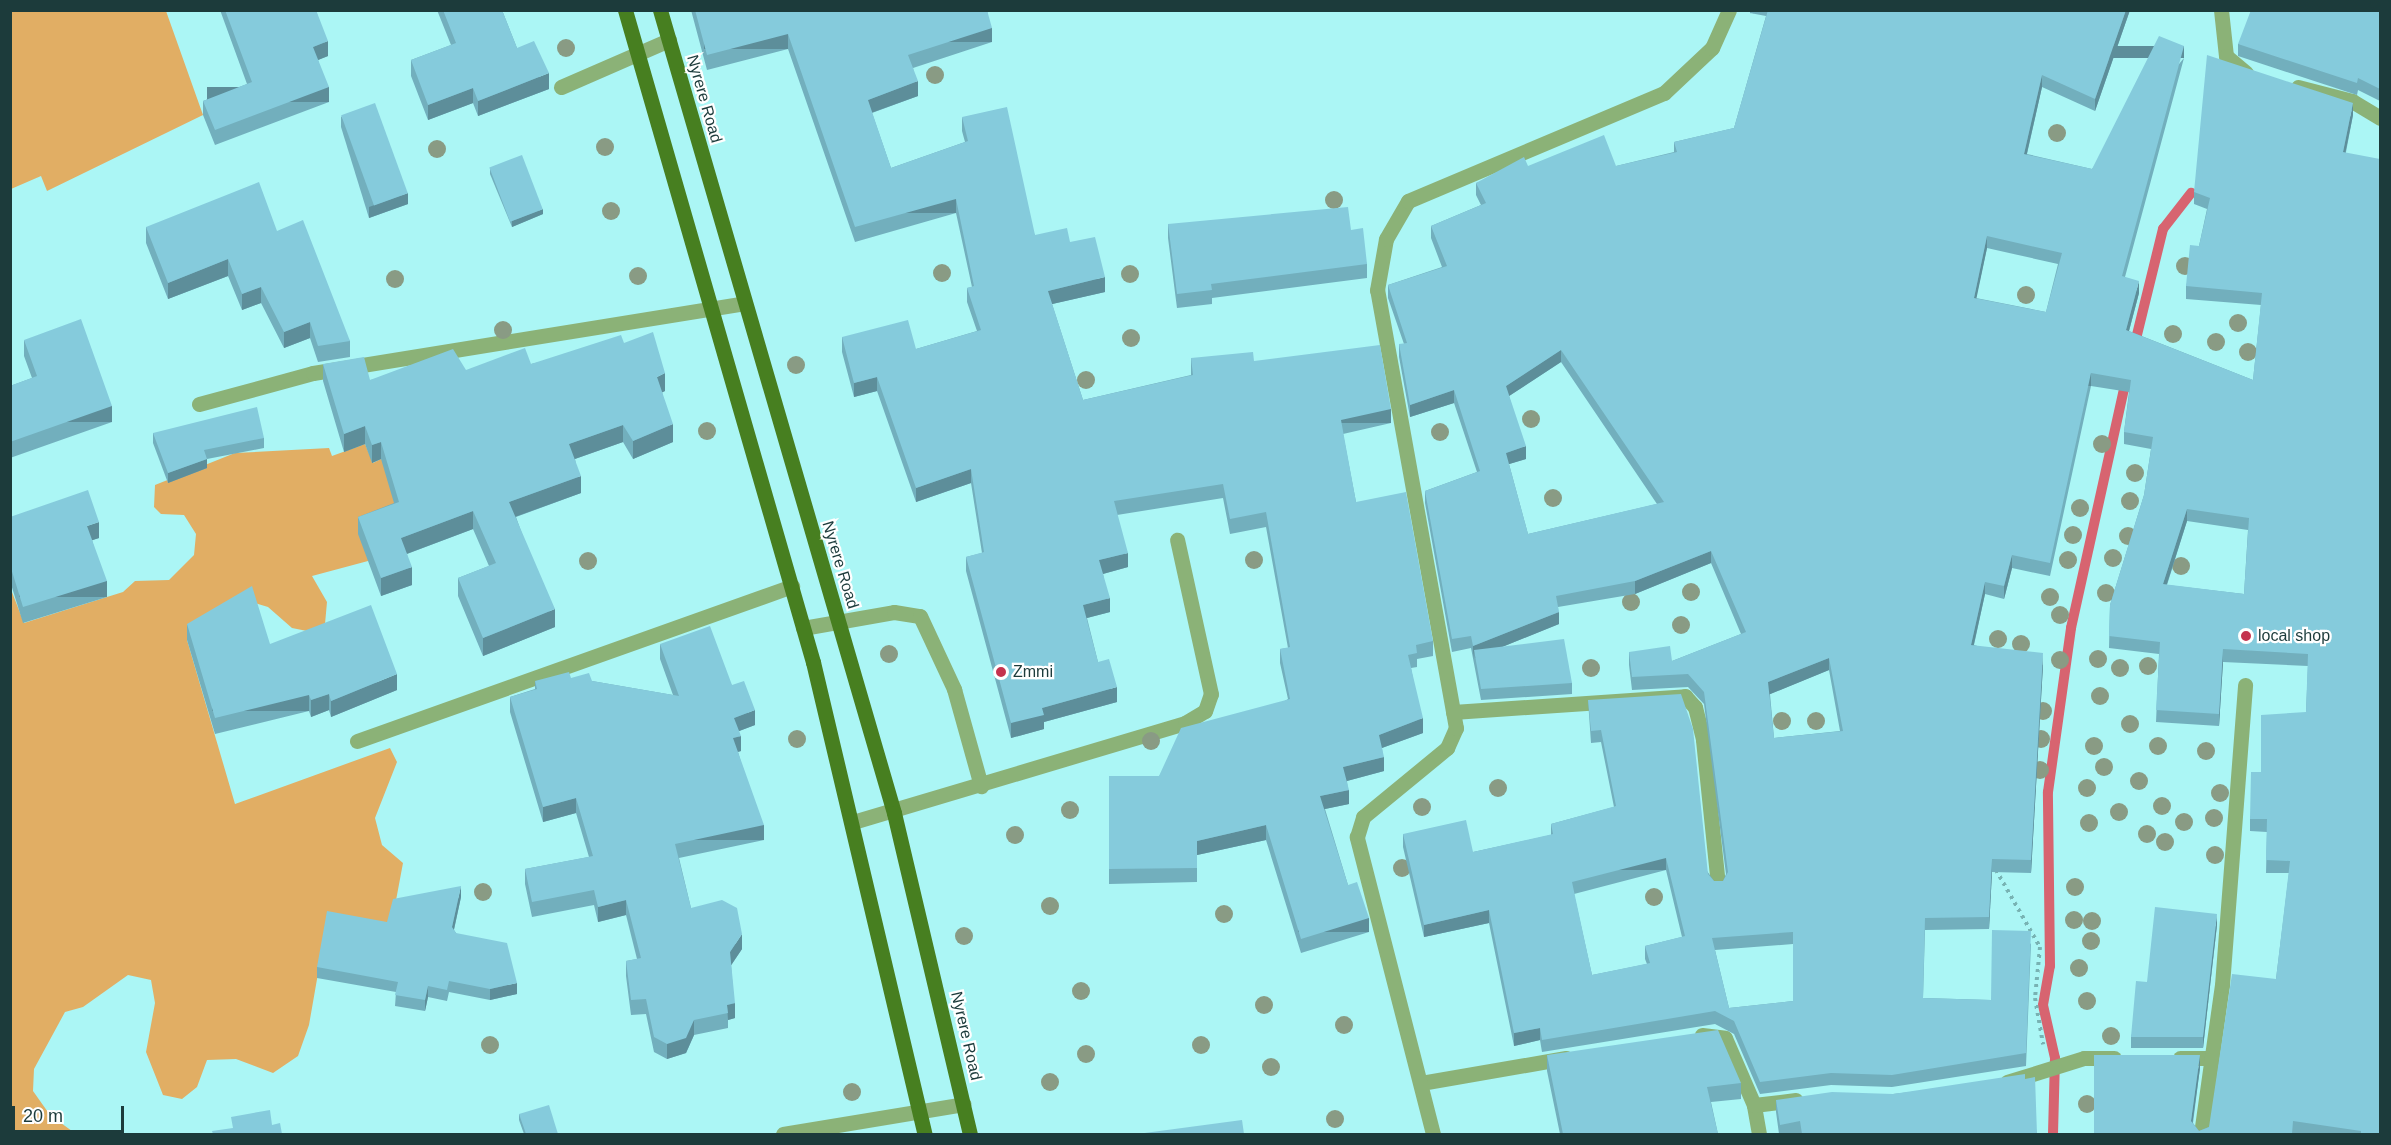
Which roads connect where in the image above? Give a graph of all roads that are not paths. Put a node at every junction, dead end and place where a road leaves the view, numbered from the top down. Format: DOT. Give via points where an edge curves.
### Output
graph roads {
  1 [pos="625,10"];
  2 [pos="660,10"];
  3 [pos="1729,10"];
  4 [pos="2221,10"];
  5 [pos="669,40"];
  6 [pos="636,52"];
  7 [pos="2266,80"];
  8 [pos="2285,84"];
  9 [pos="561,87"];
  10 [pos="2380,117"];
  11 [pos="743,303"];
  12 [pos="712,312"];
  13 [pos="199,404"];
  14 [pos="1177,540"];
  15 [pos="792,586"];
  16 [pos="837,618"];
  17 [pos="803,628"];
  18 [pos="2245,684"];
  19 [pos="1453,712"];
  20 [pos="357,741"];
  21 [pos="981,786"];
  22 [pos="894,813"];
  23 [pos="853,822"];
  24 [pos="1718,885"];
  25 [pos="1689,1037"];
  26 [pos="1584,1055"];
  27 [pos="2130,1058"];
  28 [pos="2164,1058"];
  29 [pos="2209,1058"];
  30 [pos="1421,1083"];
  31 [pos="1995,1084"];
  32 [pos="1810,1098"];
  33 [pos="964,1104"];
  34 [pos="1754,1105"];
  35 [pos="920,1113"];
  36 [pos="783,1134"];
  37 [pos="925,1134"];
  38 [pos="970,1134"];
  39 [pos="1433,1134"];
  40 [pos="1759,1134"];
  41 [pos="2201,1134"];
  1 -- 6 [label="main road"];
  2 -- 5 [label="main road, Nyrere Road"];
  3 -- 19 [label="street" via="1712,48 1664,93 1408,201 1386,238 1377,290"];
  4 -- 7 [label="street" via="2226,56 2236,69"];
  5 -- 6 [label="street"];
  5 -- 11 [label="main road, Nyrere Road"];
  6 -- 9 [label="street"];
  6 -- 12 [label="main road"];
  8 -- 10 [label="street" via="2336,95"];
  11 -- 12 [label="street"];
  11 -- 16 [label="main road, Nyrere Road"];
  12 -- 13 [label="street" via="377,362"];
  12 -- 15 [label="main road"];
  14 -- 21 [label="street" via="1211,694 1205,711 1185,723"];
  15 -- 17 [label="main road"];
  15 -- 20 [label="street"];
  16 -- 17 [label="street"];
  16 -- 21 [label="street" via="894,612 920,616 954,689"];
  16 -- 22 [label="main road, Nyrere Road"];
  17 -- 23 [label="main road"];
  18 -- 29 [label="street" via="2222,985"];
  19 -- 24 [label="street" via="1685,696 1695,707 1703,740"];
  19 -- 30 [label="street" via="1454,739 1383,796 1363,817 1358,837"];
  21 -- 22 [label="street"];
  22 -- 23 [label="street"];
  22 -- 33 [label="main road, Nyrere Road"];
  23 -- 35 [label="main road"];
  25 -- 34 [label="street" via="1712,1033 1725,1038"];
  26 -- 30 [label="street"];
  27 -- 31 [label="street" via="2084,1058"];
  28 -- 29 [label="street"];
  29 -- 41 [label="street"];
  30 -- 39 [label="street"];
  32 -- 34 [label="street"];
  33 -- 35 [label="street"];
  33 -- 38 [label="main road, Nyrere Road"];
  34 -- 40 [label="street"];
  35 -- 36 [label="street"];
  35 -- 37 [label="main road"];
}
